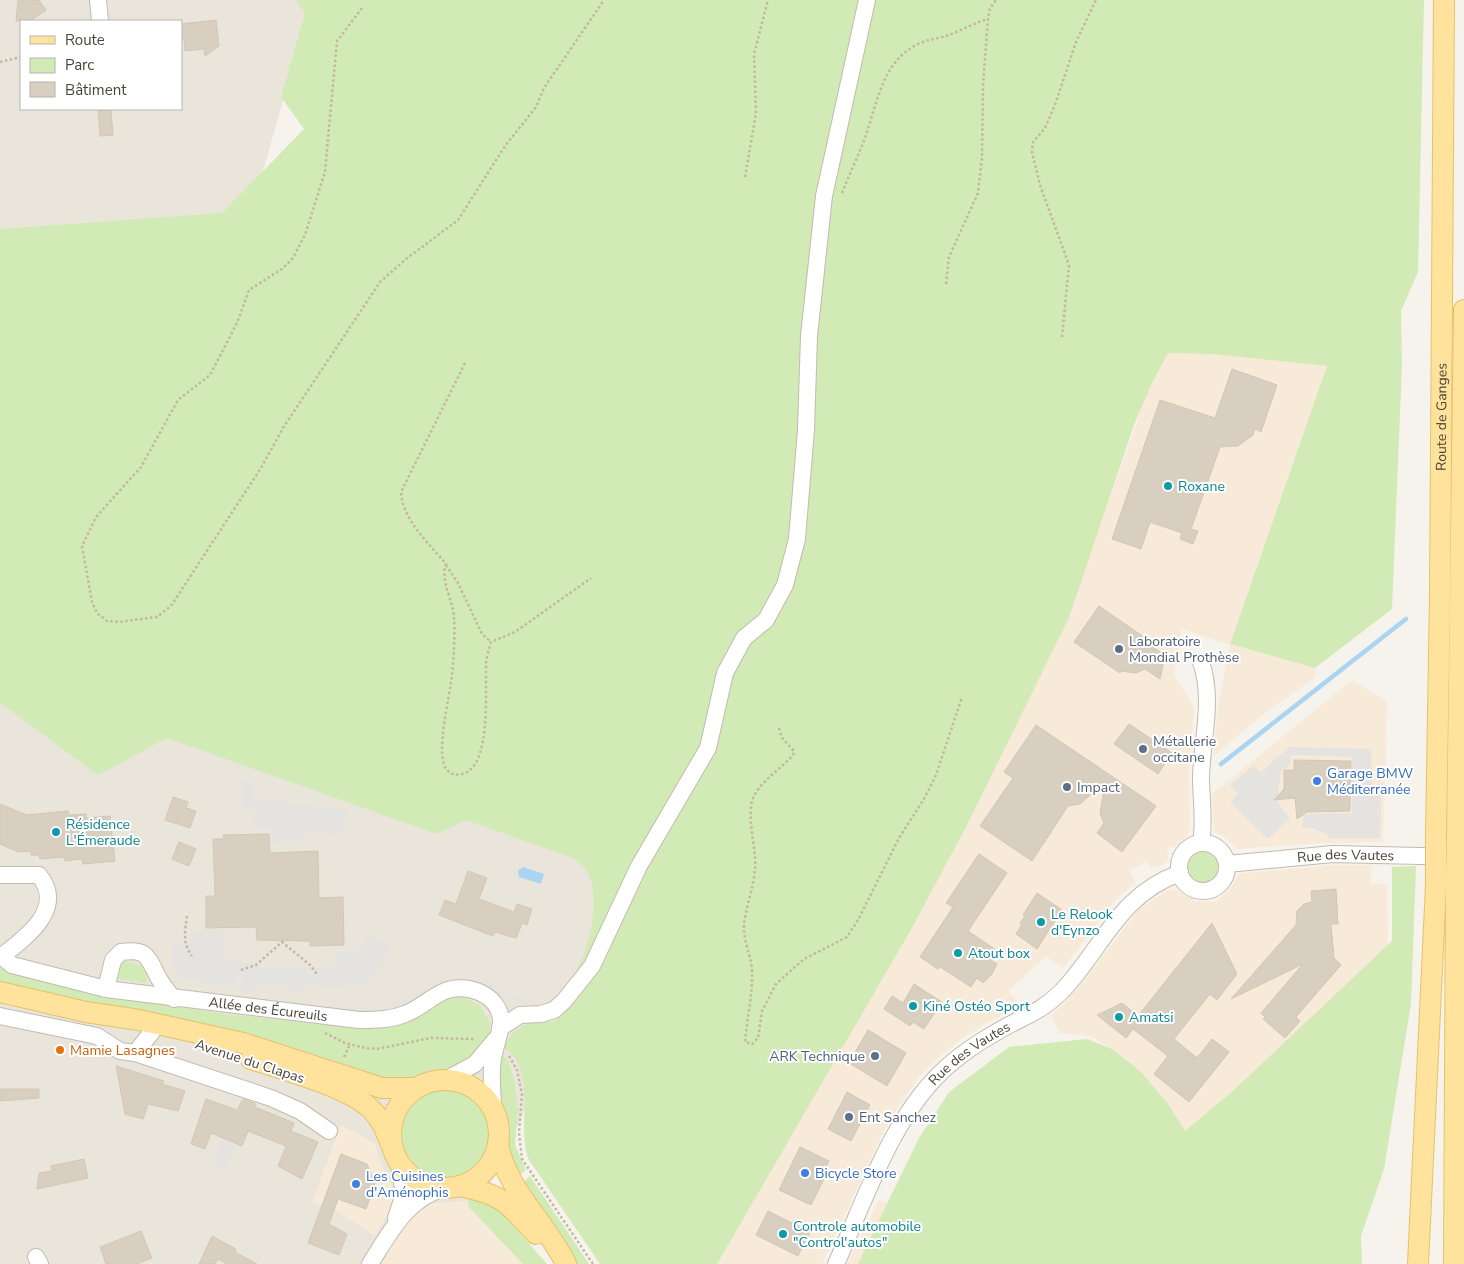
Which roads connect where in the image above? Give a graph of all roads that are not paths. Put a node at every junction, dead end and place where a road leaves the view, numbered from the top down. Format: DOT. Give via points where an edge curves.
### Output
graph roads {
  1 [pos="98,0"];
  2 [pos="867,0"];
  3 [pos="1444,0"];
  4 [pos="100,20"];
  5 [pos="1464,310"];
  6 [pos="1200,662"];
  7 [pos="1201,843"];
  8 [pos="1464,857"];
  9 [pos="1227,864"];
  10 [pos="1180,873"];
  11 [pos="0,875"];
  12 [pos="1,955"];
  13 [pos="106,989"];
  14 [pos="0,992"];
  15 [pos="174,999"];
  16 [pos="86,1012"];
  17 [pos="0,1016"];
  18 [pos="152,1032"];
  19 [pos="498,1033"];
  20 [pos="135,1052"];
  21 [pos="447,1079"];
  22 [pos="416,1088"];
  23 [pos="493,1109"];
  24 [pos="329,1131"];
  25 [pos="391,1144"];
  26 [pos="498,1144"];
  27 [pos="399,1164"];
  28 [pos="453,1187"];
  29 [pos="392,1229"];
  30 [pos="370,1264"];
  31 [pos="564,1264"];
  32 [pos="836,1264"];
  33 [pos="1418,1264"];
  34 [pos="1454,1264"];
  1 -- 4 [label="street"];
  2 -- 19 [label="street" via="834,144 822,214 809,336 806,430 797,539 785,585 766,620 744,638 725,673 708,748 639,866 592,966 554,1010 520,1016"];
  3 -- 33 [label="main road, Route de Ganges, bridge" via="1436,885"];
  5 -- 34 [label="main road, Route de Ganges, bridge"];
  6 -- 7 [label="street" via="1208,704 1201,774"];
  7 -- 9 [label="street" via="1216,846"];
  7 -- 10 [label="street" via="1185,851 1180,861"];
  8 -- 9 [label="street, Rue des Vautes" via="1334,854"];
  9 -- 10 [label="street" via="1223,881 1208,890 1191,887"];
  10 -- 32 [label="street, Rue des Vautes" via="1131,902 1063,990 1047,1005 976,1045 948,1066 926,1089 891,1144"];
  11 -- 12 [label="street, Allée des Écureuils" via="39,875 48,905 42,921"];
  12 -- 13 [label="street, Allée des Écureuils" via="12,965"];
  13 -- 15 [label="street, Allée des Écureuils"];
  13 -- 15 [label="street" via="113,960 121,952 142,952 150,958 163,986"];
  14 -- 16 [label="main road, Avenue du Clapas"];
  15 -- 19 [label="street, Allée des Écureuils" via="380,1020 406,1014 447,990 466,989 491,999 500,1013"];
  16 -- 18 [label="main road, Avenue du Clapas"];
  16 -- 22 [label="main road, Avenue du Clapas" via="243,1043 382,1088"];
  17 -- 20 [label="street" via="97,1036 120,1051"];
  18 -- 20 [label="street"];
  18 -- 25 [label="main road, Avenue du Clapas" via="246,1058 350,1095 378,1117"];
  19 -- 21 [label="street" via="475,1064"];
  19 -- 23 [label="street, Allée des Écureuils" via="492,1074"];
  20 -- 24 [label="street" via="271,1098 300,1111"];
  21 -- 22 [label="main road"];
  21 -- 23 [label="main road" via="474,1088"];
  22 -- 25 [label="main road" via="403,1099 393,1115"];
  23 -- 26 [label="main road" via="499,1132"];
  25 -- 27 [label="main road"];
  26 -- 28 [label="main road" via="487,1168 477,1178"];
  26 -- 31 [label="main road" via="502,1163 513,1185 551,1235"];
  27 -- 28 [label="main road" via="424,1184"];
  27 -- 29 [label="street" via="404,1194"];
  28 -- 29 [label="street" via="419,1198"];
  28 -- 31 [label="main road" via="490,1193 506,1203"];
  29 -- 30 [label="street"];
}
